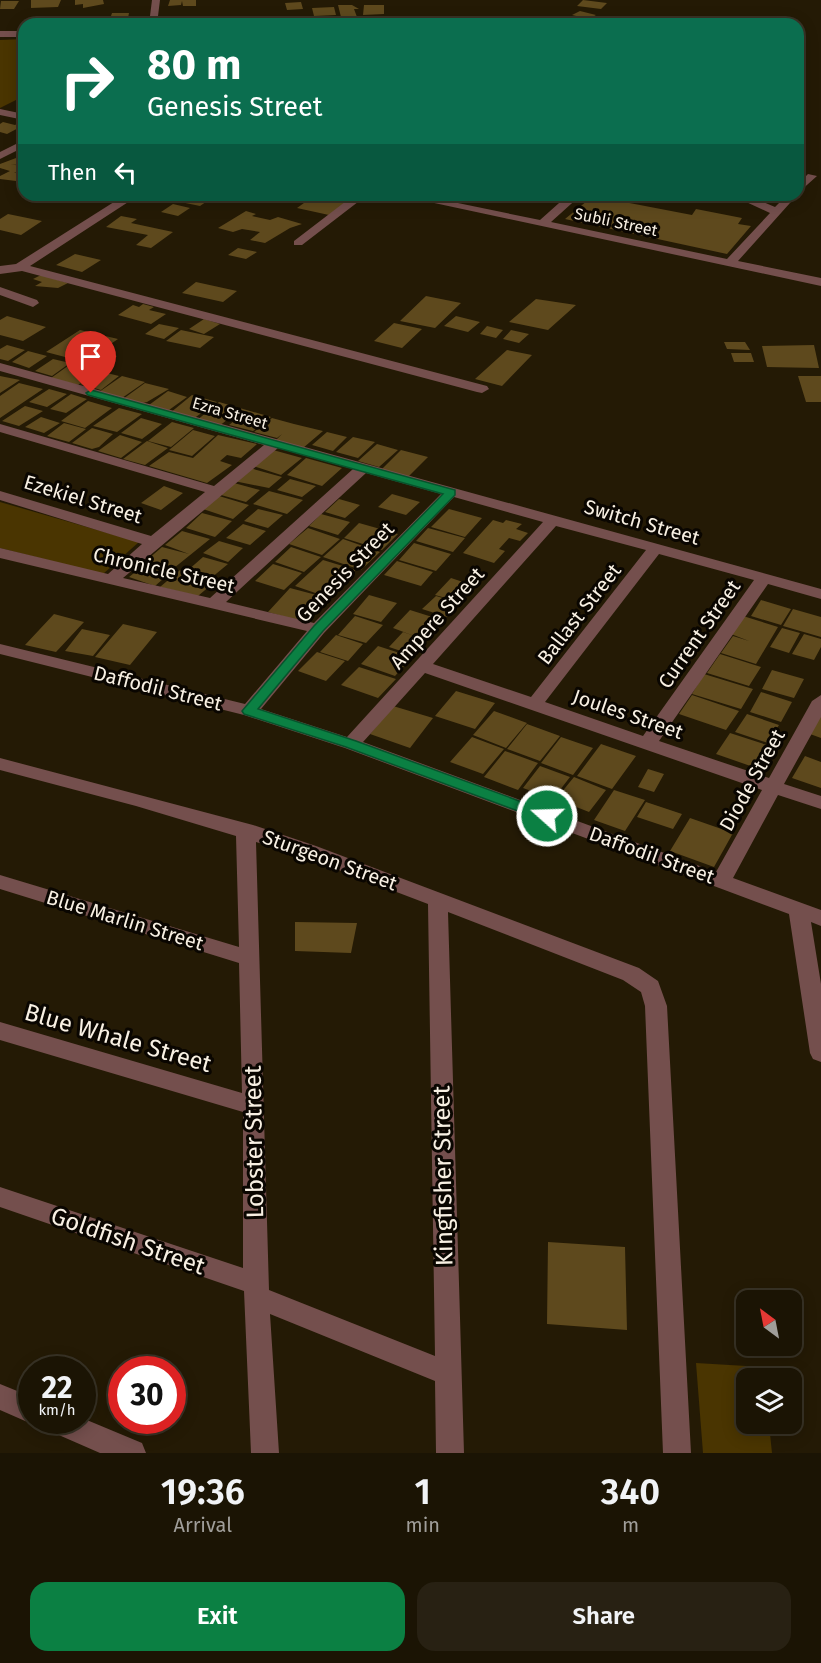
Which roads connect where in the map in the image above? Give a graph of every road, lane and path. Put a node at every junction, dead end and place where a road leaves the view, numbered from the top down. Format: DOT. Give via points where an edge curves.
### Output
graph roads {
  1 [pos="156,0"];
  2 [pos="154,18"];
  3 [pos="0,34"];
  4 [pos="18,34"];
  5 [pos="0,112"];
  6 [pos="18,116"];
  7 [pos="18,146"];
  8 [pos="0,156"];
  9 [pos="812,176"];
  10 [pos="804,183"];
  11 [pos="124,201"];
  12 [pos="354,201"];
  13 [pos="432,201"];
  14 [pos="568,201"];
  15 [pos="751,201"];
  16 [pos="787,201"];
  17 [pos="777,212"];
  18 [pos="542,224"];
  19 [pos="298,243"];
  20 [pos="730,263"];
  21 [pos="21,267"];
  22 [pos="0,270"];
  23 [pos="0,278"];
  24 [pos="821,282"];
  25 [pos="0,291"];
  26 [pos="33,303"];
  27 [pos="0,367"];
  28 [pos="482,389"];
  29 [pos="0,428"];
  30 [pos="274,444"];
  31 [pos="363,468"];
  32 [pos="216,491"];
  33 [pos="451,492"];
  34 [pos="0,495"];
  35 [pos="554,519"];
  36 [pos="153,542"];
  37 [pos="656,549"];
  38 [pos="0,553"];
  39 [pos="764,578"];
  40 [pos="111,580"];
  41 [pos="821,594"];
  42 [pos="215,603"];
  43 [pos="318,629"];
  44 [pos="0,649"];
  45 [pos="421,666"];
  46 [pos="821,701"];
  47 [pos="534,705"];
  48 [pos="249,711"];
  49 [pos="351,744"];
  50 [pos="647,744"];
  51 [pos="0,764"];
  52 [pos="774,788"];
  53 [pos="821,803"];
  54 [pos="246,830"];
  55 [pos="721,881"];
  56 [pos="0,882"];
  57 [pos="438,900"];
  58 [pos="799,910"];
  59 [pos="821,918"];
  60 [pos="250,958"];
  61 [pos="0,1031"];
  62 [pos="821,1053"];
  63 [pos="254,1106"];
  64 [pos="0,1197"];
  65 [pos="257,1291"];
  66 [pos="446,1373"];
  67 [pos="0,1397"];
  68 [pos="18,1405"];
  69 [pos="88,1434"];
  70 [pos="132,1453"];
  71 [pos="265,1453"];
  72 [pos="450,1453"];
  73 [pos="677,1453"];
  1 -- 2 [label="street"];
  3 -- 4 [label="street"];
  5 -- 6 [label="street"];
  7 -- 8 [label="street"];
  9 -- 10 [label="street"];
  11 -- 21 [label="street"];
  12 -- 19 [label="street"];
  13 -- 18 [label="street, Subli Street"];
  14 -- 18 [label="street"];
  15 -- 17 [label="street"];
  16 -- 17 [label="street"];
  17 -- 20 [label="street"];
  18 -- 20 [label="street, Subli Street"];
  20 -- 24 [label="street, Subli Street"];
  21 -- 22 [label="street"];
  21 -- 23 [label="street"];
  21 -- 28 [label="street"];
  25 -- 26 [label="street"];
  27 -- 30 [label="street, Ezra Street"];
  29 -- 32 [label="street"];
  30 -- 31 [label="street, Ezra Street"];
  30 -- 32 [label="street"];
  31 -- 33 [label="street, Ezra Street"];
  31 -- 42 [label="street"];
  32 -- 36 [label="street"];
  33 -- 35 [label="street, Switch Street"];
  33 -- 43 [label="street, Genesis Street"];
  34 -- 36 [label="street, Ezekiel Street"];
  35 -- 37 [label="street, Switch Street"];
  35 -- 45 [label="street, Ampere Street"];
  36 -- 40 [label="street"];
  37 -- 39 [label="street, Switch Street"];
  37 -- 47 [label="street, Ballast Street"];
  38 -- 40 [label="street, Chronicle Street"];
  39 -- 41 [label="street, Switch Street"];
  39 -- 50 [label="street, Current Street"];
  40 -- 42 [label="street, Chronicle Street"];
  42 -- 43 [label="street, Chronicle Street"];
  43 -- 48 [label="street, Genesis Street"];
  44 -- 48 [label="street, Daffodil Street"];
  45 -- 47 [label="street, Joules Street"];
  45 -- 49 [label="street, Ampere Street"];
  46 -- 52 [label="street, Diode Street"];
  47 -- 50 [label="street, Joules Street"];
  48 -- 49 [label="street, Daffodil Street"];
  49 -- 55 [label="street, Daffodil Street"];
  50 -- 52 [label="street, Joules Street"];
  51 -- 54 [label="street, Sturgeon Street"];
  52 -- 53 [label="street, Joules Street"];
  52 -- 55 [label="street, Diode Street"];
  54 -- 57 [label="street, Sturgeon Street"];
  54 -- 60 [label="street, Lobster Street"];
  55 -- 58 [label="street, Daffodil Street"];
  56 -- 60 [label="street, Blue Marlin Street"];
  57 -- 66 [label="street, Kingfisher Street"];
  57 -- 73 [label="street, Sturgeon Street" via="631,974 650,987 656,1006"];
  58 -- 59 [label="street, Daffodil Street"];
  58 -- 62 [label="street"];
  60 -- 63 [label="street, Lobster Street"];
  61 -- 63 [label="street, Blue Whale Street"];
  63 -- 65 [label="street, Lobster Street"];
  64 -- 65 [label="street, Goldfish Street"];
  65 -- 66 [label="street, Goldfish Street"];
  65 -- 71 [label="street, Lobster Street"];
  66 -- 72 [label="street, Kingfisher Street"];
  67 -- 68 [label="street"];
  69 -- 70 [label="street"];
}
